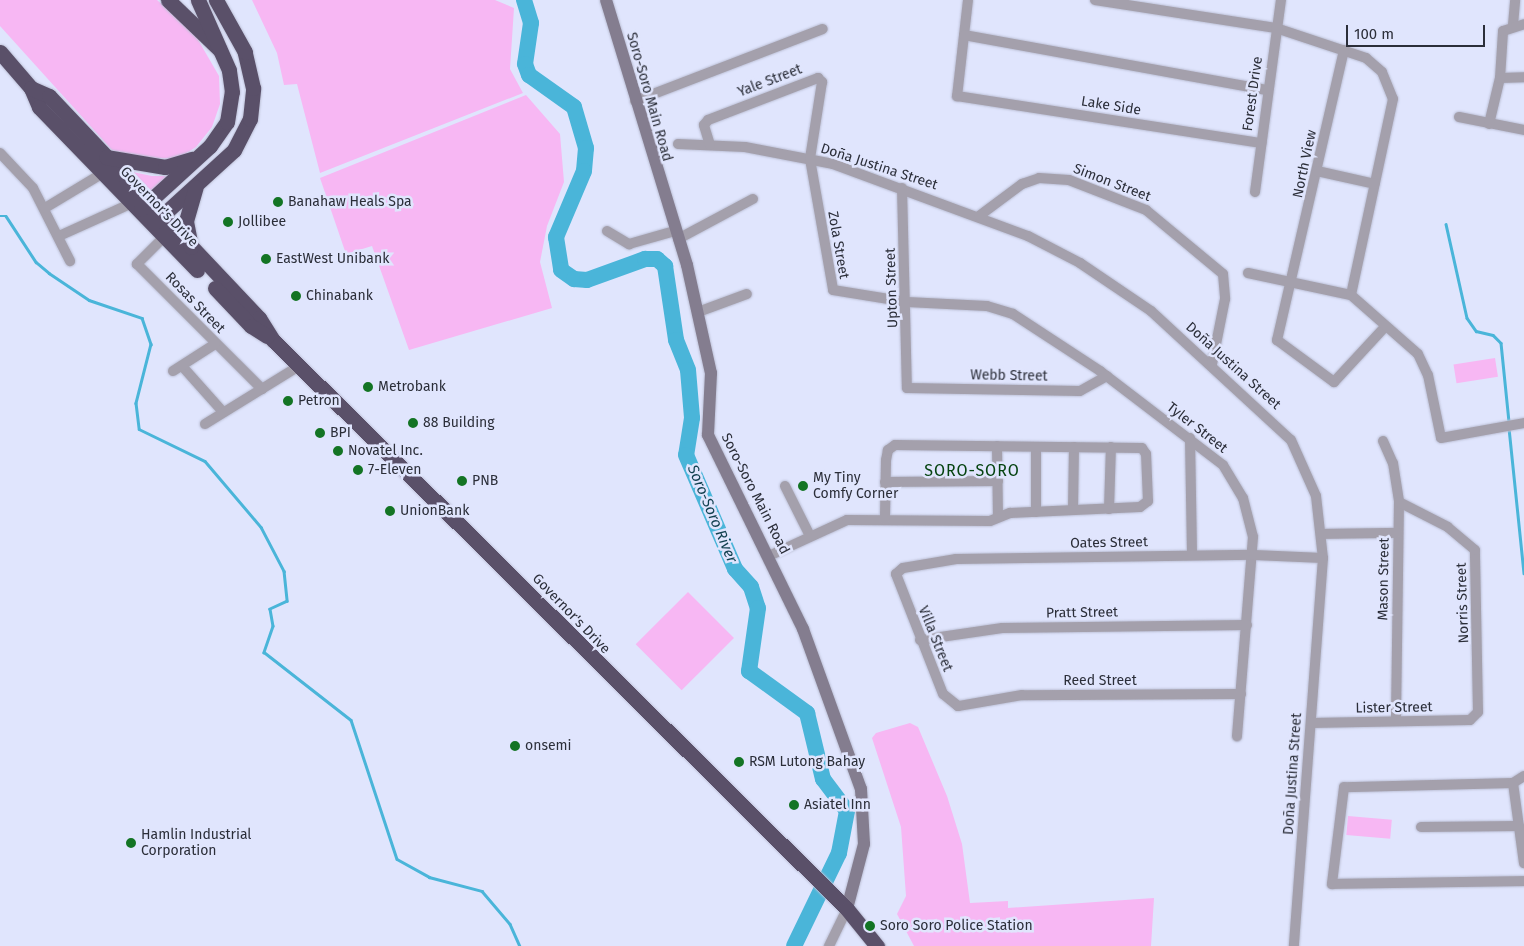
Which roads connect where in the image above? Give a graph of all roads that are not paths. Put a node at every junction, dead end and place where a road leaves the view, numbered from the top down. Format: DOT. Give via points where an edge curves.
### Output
graph roads {
  1 [pos="168,0"];
  2 [pos="198,0"];
  3 [pos="216,0"];
  4 [pos="606,0"];
  5 [pos="968,0"];
  6 [pos="1095,0"];
  7 [pos="1281,0"];
  8 [pos="1515,0"];
  9 [pos="176,6"];
  10 [pos="1524,24"];
  11 [pos="1513,25"];
  12 [pos="1276,28"];
  13 [pos="823,29"];
  14 [pos="964,35"];
  15 [pos="1344,50"];
  16 [pos="0,52"];
  17 [pos="222,52"];
  18 [pos="1524,77"];
  19 [pos="1500,78"];
  20 [pos="30,88"];
  21 [pos="1268,90"];
  22 [pos="634,101"];
  23 [pos="1459,117"];
  24 [pos="1489,124"];
  25 [pos="1524,130"];
  26 [pos="1261,143"];
  27 [pos="678,144"];
  28 [pos="710,145"];
  29 [pos="0,153"];
  30 [pos="201,155"];
  31 [pos="106,157"];
  32 [pos="810,159"];
  33 [pos="1317,171"];
  34 [pos="103,173"];
  35 [pos="198,184"];
  36 [pos="1375,184"];
  37 [pos="902,188"];
  38 [pos="1255,192"];
  39 [pos="753,199"];
  40 [pos="140,205"];
  41 [pos="45,208"];
  42 [pos="979,216"];
  43 [pos="157,220"];
  44 [pos="607,231"];
  45 [pos="677,235"];
  46 [pos="59,236"];
  47 [pos="165,236"];
  48 [pos="192,249"];
  49 [pos="70,261"];
  50 [pos="1248,273"];
  51 [pos="1291,283"];
  52 [pos="747,294"];
  53 [pos="1351,295"];
  54 [pos="907,302"];
  55 [pos="698,312"];
  56 [pos="1385,326"];
  57 [pos="273,340"];
  58 [pos="215,344"];
  59 [pos="1212,364"];
  60 [pos="299,366"];
  61 [pos="1106,376"];
  62 [pos="907,388"];
  63 [pos="262,389"];
  64 [pos="223,412"];
  65 [pos="1522,423"];
  66 [pos="205,424"];
  67 [pos="1190,438"];
  68 [pos="1383,441"];
  69 [pos="997,446"];
  70 [pos="1036,447"];
  71 [pos="1074,447"];
  72 [pos="1111,447"];
  73 [pos="998,481"];
  74 [pos="885,482"];
  75 [pos="785,486"];
  76 [pos="1399,502"];
  77 [pos="1109,509"];
  78 [pos="1073,510"];
  79 [pos="1036,512"];
  80 [pos="998,517"];
  81 [pos="885,520"];
  82 [pos="1398,533"];
  83 [pos="809,534"];
  84 [pos="1322,534"];
  85 [pos="1254,554"];
  86 [pos="770,555"];
  87 [pos="1192,555"];
  88 [pos="1323,558"];
  89 [pos="897,572"];
  90 [pos="1246,625"];
  91 [pos="920,640"];
  92 [pos="1241,694"];
  93 [pos="962,707"];
  94 [pos="1476,716"];
  95 [pos="1396,721"];
  96 [pos="1311,723"];
  97 [pos="1237,736"];
  98 [pos="1524,776"];
  99 [pos="1513,783"];
  100 [pos="1519,826"];
  101 [pos="1421,827"];
  102 [pos="1524,863"];
  103 [pos="1524,881"];
  104 [pos="843,905"];
  105 [pos="829,946"];
  106 [pos="877,946"];
  107 [pos="1294,946"];
  1 -- 9 [label="highway"];
  2 -- 17 [label="highway"];
  3 -- 35 [label="highway" via="245,52 252,111 239,144"];
  4 -- 22 [label="street, Soro-Soro Main Road"];
  5 -- 14 [label="street"];
  6 -- 12 [label="street"];
  7 -- 12 [label="street, Forest Drive"];
  8 -- 11 [label="street"];
  9 -- 17 [label="highway"];
  10 -- 11 [label="street"];
  11 -- 19 [label="street" via="1501,37"];
  12 -- 15 [label="street"];
  12 -- 21 [label="street, Forest Drive"];
  13 -- 22 [label="street"];
  14 -- 21 [label="street"];
  14 -- 26 [label="street, Lake Side" via="957,96"];
  15 -- 33 [label="street, North View"];
  15 -- 36 [label="street" via="1366,58 1391,85 1393,99"];
  16 -- 20 [label="highway, Governor's Drive"];
  17 -- 30 [label="highway" via="231,81 227,122"];
  18 -- 19 [label="street"];
  19 -- 24 [label="street"];
  20 -- 31 [label="highway, Governor's Drive" via="49,96"];
  20 -- 34 [label="highway, Governor's Drive" via="39,107"];
  21 -- 26 [label="street, Forest Drive"];
  22 -- 45 [label="street, Soro-Soro Main Road"];
  23 -- 24 [label="street"];
  24 -- 25 [label="street"];
  26 -- 38 [label="street, Forest Drive"];
  27 -- 28 [label="street, Doña Justina Street"];
  28 -- 32 [label="street, Doña Justina Street"];
  28 -- 32 [label="street, Yale Street" via="704,125 708,120 818,78 822,82"];
  29 -- 41 [label="street"];
  30 -- 31 [label="highway" via="165,167"];
  30 -- 40 [label="highway"];
  31 -- 40 [label="highway, Governor's Drive"];
  32 -- 37 [label="street, Doña Justina Street"];
  32 -- 54 [label="street, Zola Street" via="833,290"];
  33 -- 36 [label="street"];
  33 -- 51 [label="street, North View"];
  34 -- 40 [label="highway, Governor's Drive"];
  34 -- 41 [label="street"];
  35 -- 43 [label="highway"];
  35 -- 48 [label="highway" via="186,221"];
  36 -- 53 [label="street"];
  37 -- 42 [label="street, Doña Justina Street"];
  37 -- 54 [label="street, Upton Street"];
  39 -- 45 [label="street"];
  40 -- 43 [label="highway, Governor's Drive"];
  40 -- 46 [label="street"];
  41 -- 46 [label="street"];
  42 -- 59 [label="street, Doña Justina Street" via="1094,272 1151,311"];
  42 -- 59 [label="street, Simon Street" via="1022,184 1039,178 1069,180 1146,210 1223,274 1226,299"];
  43 -- 47 [label="highway, Governor's Drive"];
  43 -- 48 [label="highway, Governor's Drive"];
  44 -- 45 [label="street" via="630,244"];
  45 -- 55 [label="street, Soro-Soro Main Road"];
  46 -- 49 [label="street"];
  47 -- 57 [label="highway, Governor's Drive" via="251,326"];
  47 -- 58 [label="street, Rosas Street" via="137,264"];
  48 -- 57 [label="highway, Governor's Drive" via="259,318"];
  50 -- 51 [label="street"];
  51 -- 53 [label="street"];
  51 -- 56 [label="street, North View" via="1277,340 1327,382 1339,378"];
  52 -- 55 [label="street"];
  53 -- 56 [label="street"];
  54 -- 61 [label="street, Tyler Street" via="1006,311"];
  54 -- 62 [label="street, Upton Street"];
  55 -- 86 [label="street, Soro-Soro Main Road" via="712,380 708,435"];
  56 -- 65 [label="street" via="1418,354 1428,375 1441,438"];
  57 -- 60 [label="highway, Governor's Drive"];
  58 -- 63 [label="street, Rosas Street"];
  58 -- 64 [label="street" via="177,368"];
  59 -- 84 [label="street, Doña Justina Street" via="1291,440 1311,480"];
  60 -- 63 [label="street"];
  60 -- 104 [label="highway, Governor's Drive"];
  61 -- 62 [label="street, Webb Street" via="1080,390"];
  61 -- 67 [label="street, Tyler Street"];
  63 -- 64 [label="street"];
  64 -- 66 [label="street"];
  67 -- 85 [label="street, Tyler Street" via="1218,460 1237,486 1251,520"];
  67 -- 87 [label="street"];
  68 -- 76 [label="street, Mason Street" via="1393,463"];
  69 -- 70 [label="street"];
  69 -- 73 [label="street"];
  69 -- 74 [label="street" via="891,446"];
  70 -- 71 [label="street"];
  70 -- 79 [label="street"];
  71 -- 72 [label="street"];
  71 -- 78 [label="street"];
  72 -- 77 [label="street"];
  72 -- 77 [label="street" via="1144,450 1149,496 1145,505"];
  73 -- 74 [label="street"];
  73 -- 80 [label="street"];
  74 -- 81 [label="street"];
  75 -- 83 [label="street"];
  76 -- 82 [label="street, Mason Street"];
  76 -- 94 [label="street, Norris Street" via="1448,527 1475,550"];
  77 -- 78 [label="street"];
  78 -- 79 [label="street"];
  79 -- 80 [label="street"];
  80 -- 81 [label="street" via="990,521"];
  81 -- 83 [label="street" via="837,522"];
  82 -- 84 [label="street"];
  82 -- 95 [label="street, Mason Street"];
  83 -- 86 [label="street"];
  84 -- 88 [label="street, Doña Justina Street"];
  85 -- 87 [label="street, Oates Street"];
  85 -- 88 [label="street, Oates Street"];
  85 -- 90 [label="street, Tyler Street"];
  86 -- 104 [label="street, Soro-Soro Main Road" via="803,629 861,789 864,844"];
  87 -- 89 [label="street, Oates Street" via="956,559"];
  88 -- 96 [label="street, Doña Justina Street"];
  89 -- 91 [label="street, Villa Street"];
  90 -- 91 [label="street, Pratt Street" via="1002,628"];
  90 -- 92 [label="street, Tyler Street"];
  91 -- 93 [label="street, Villa Street" via="943,694"];
  92 -- 93 [label="street, Reed Street" via="1022,695"];
  92 -- 97 [label="street, Tyler Street"];
  94 -- 95 [label="street, Lister Street" via="1470,720"];
  95 -- 96 [label="street, Lister Street"];
  96 -- 107 [label="street, Doña Justina Street"];
  98 -- 99 [label="street"];
  99 -- 100 [label="street"];
  99 -- 103 [label="street" via="1344,787 1332,884"];
  100 -- 101 [label="street"];
  100 -- 102 [label="street"];
  104 -- 105 [label="street"];
  104 -- 106 [label="highway, Governor's Drive"];
}
